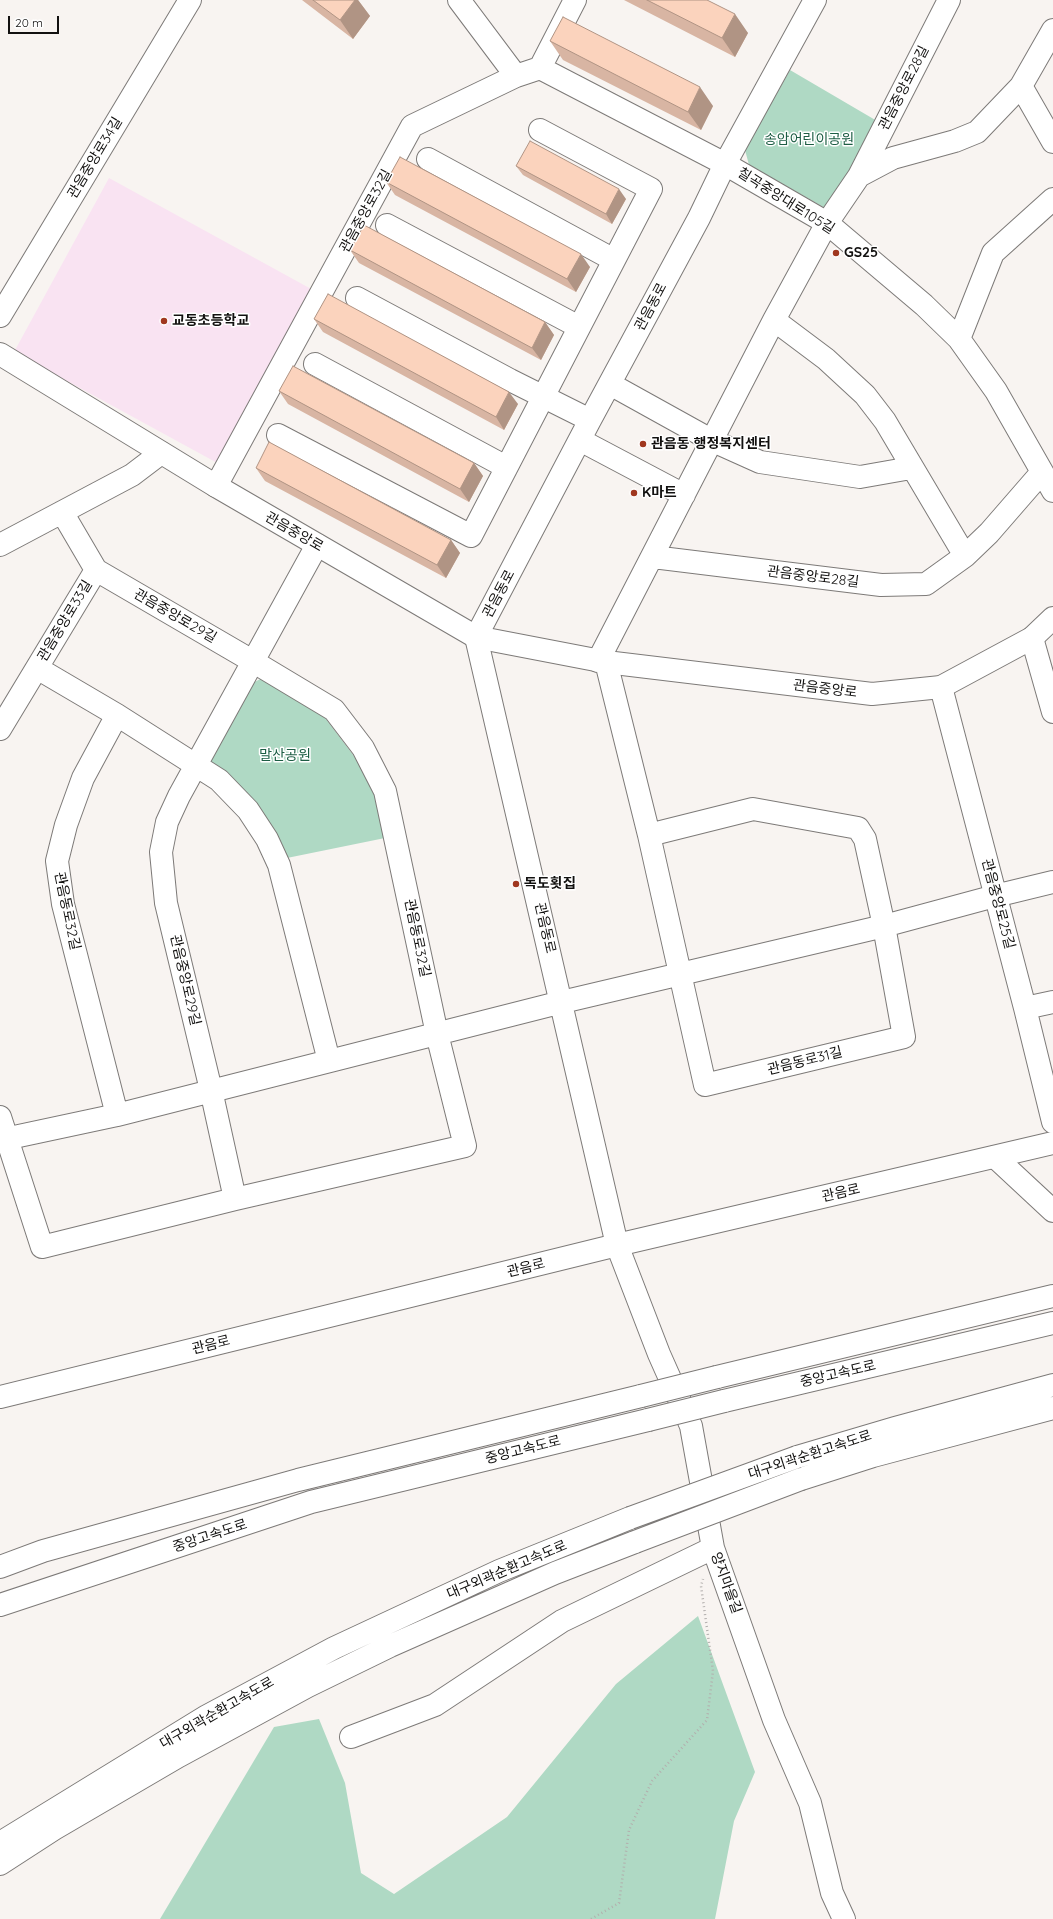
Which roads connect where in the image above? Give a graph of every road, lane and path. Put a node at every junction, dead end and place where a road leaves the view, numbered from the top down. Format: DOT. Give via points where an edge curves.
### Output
graph roads {
  1 [pos="190,0"];
  2 [pos="458,0"];
  3 [pos="574,0"];
  4 [pos="815,0"];
  5 [pos="949,0"];
  6 [pos="1053,30"];
  7 [pos="540,68"];
  8 [pos="516,76"];
  9 [pos="1021,86"];
  10 [pos="540,130"];
  11 [pos="1053,142"];
  12 [pos="428,158"];
  13 [pos="725,164"];
  14 [pos="859,176"];
  15 [pos="1053,199"];
  16 [pos="827,223"];
  17 [pos="387,225"];
  18 [pos="614,260"];
  19 [pos="357,298"];
  20 [pos="0,316"];
  21 [pos="774,320"];
  22 [pos="579,327"];
  23 [pos="959,338"];
  24 [pos="0,354"];
  25 [pos="315,364"];
  26 [pos="610,384"];
  27 [pos="543,397"];
  28 [pos="590,420"];
  29 [pos="278,434"];
  30 [pos="580,440"];
  31 [pos="711,440"];
  32 [pos="161,453"];
  33 [pos="506,467"];
  34 [pos="911,468"];
  35 [pos="1042,472"];
  36 [pos="216,486"];
  37 [pos="1053,491"];
  38 [pos="684,495"];
  39 [pos="62,512"];
  40 [pos="0,545"];
  41 [pos="317,545"];
  42 [pos="965,556"];
  43 [pos="653,557"];
  44 [pos="96,570"];
  45 [pos="1053,618"];
  46 [pos="476,637"];
  47 [pos="1032,638"];
  48 [pos="602,661"];
  49 [pos="254,662"];
  50 [pos="37,668"];
  51 [pos="941,687"];
  52 [pos="1053,712"];
  53 [pos="117,715"];
  54 [pos="0,730"];
  55 [pos="196,766"];
  56 [pos="649,835"];
  57 [pos="396,842"];
  58 [pos="1053,882"];
  59 [pos="995,896"];
  60 [pos="884,926"];
  61 [pos="681,974"];
  62 [pos="562,1002"];
  63 [pos="1053,1002"];
  64 [pos="1025,1008"];
  65 [pos="437,1034"];
  66 [pos="329,1061"];
  67 [pos="211,1090"];
  68 [pos="117,1115"];
  69 [pos="0,1117"];
  70 [pos="1053,1122"];
  71 [pos="3,1139"];
  72 [pos="1053,1143"];
  73 [pos="995,1157"];
  74 [pos="235,1199"];
  75 [pos="1053,1211"];
  76 [pos="617,1245"];
  77 [pos="1053,1296"];
  78 [pos="1053,1323"];
  79 [pos="1053,1385"];
  80 [pos="0,1397"];
  81 [pos="1053,1408"];
  82 [pos="713,1548"];
  83 [pos="0,1567"];
  84 [pos="704,1578"];
  85 [pos="0,1605"];
  86 [pos="351,1737"];
  87 [pos="0,1843"];
  88 [pos="0,1864"];
  89 [pos="591,1919"];
  90 [pos="844,1919"];
  1 -- 20 [label="main road, 관음중앙로34길"];
  2 -- 8 [label="main road"];
  3 -- 7 [label="main road"];
  4 -- 13 [label="main road, 관음동로"];
  5 -- 14 [label="main road, 관음중앙로28길"];
  6 -- 9 [label="main road, 관음중앙로28길"];
  7 -- 8 [label="main road, 관음중앙로32길"];
  7 -- 13 [label="main road, 칠곡중앙대로105길"];
  8 -- 36 [label="main road, 관음중앙로32길" via="412,126"];
  9 -- 11 [label="main road"];
  9 -- 14 [label="main road, 관음중앙로28길" via="977,132 955,141 893,158"];
  10 -- 18 [label="main road" via="651,189"];
  12 -- 18 [label="main road"];
  13 -- 16 [label="main road, 칠곡중앙대로105길"];
  13 -- 26 [label="main road, 관음동로"];
  14 -- 16 [label="main road, 관음중앙로28길"];
  15 -- 23 [label="main road" via="993,253"];
  16 -- 21 [label="main road, 관음중앙로28길"];
  16 -- 23 [label="main road, 칠곡중앙대로105길"];
  17 -- 22 [label="main road"];
  18 -- 22 [label="main road"];
  19 -- 27 [label="main road"];
  21 -- 31 [label="main road, 관음중앙로28길"];
  21 -- 34 [label="main road" via="826,359 865,395 885,422"];
  22 -- 27 [label="main road"];
  23 -- 35 [label="main road, 칠곡중앙대로105길" via="996,391"];
  24 -- 32 [label="main road, 관음중앙로"];
  25 -- 33 [label="main road"];
  26 -- 28 [label="main road, 관음동로"];
  26 -- 31 [label="main road"];
  27 -- 28 [label="main road"];
  27 -- 33 [label="main road"];
  28 -- 30 [label="main road, 관음동로"];
  29 -- 33 [label="main road" via="471,536"];
  30 -- 38 [label="main road"];
  30 -- 46 [label="main road, 관음동로"];
  31 -- 34 [label="main road" via="760,462 860,477"];
  31 -- 38 [label="main road, 관음중앙로28길"];
  32 -- 36 [label="main road, 관음중앙로"];
  32 -- 39 [label="main road" via="132,475"];
  34 -- 42 [label="main road"];
  35 -- 37 [label="main road, 칠곡중앙대로105길"];
  35 -- 42 [label="main road, 관음중앙로28길"];
  36 -- 41 [label="main road, 관음중앙로"];
  38 -- 43 [label="main road, 관음중앙로28길"];
  39 -- 40 [label="main road"];
  39 -- 44 [label="main road, 관음중앙로33길"];
  41 -- 46 [label="main road, 관음중앙로"];
  41 -- 49 [label="main road, 관음중앙로29길"];
  42 -- 43 [label="main road, 관음중앙로28길" via="926,584 881,585"];
  43 -- 48 [label="main road, 관음중앙로28길"];
  44 -- 49 [label="main road, 관음중앙로29길"];
  44 -- 50 [label="main road, 관음중앙로33길"];
  45 -- 47 [label="main road, 관음중앙로"];
  46 -- 48 [label="main road, 관음중앙로"];
  46 -- 62 [label="main road, 관음동로"];
  47 -- 51 [label="main road, 관음중앙로"];
  47 -- 52 [label="main road"];
  48 -- 51 [label="main road, 관음중앙로" via="872,694"];
  48 -- 56 [label="main road"];
  49 -- 55 [label="main road, 관음중앙로29길"];
  49 -- 57 [label="main road, 관음중앙로29길" via="334,710 363,748 385,790"];
  50 -- 53 [label="main road"];
  50 -- 54 [label="main road, 관음중앙로33길"];
  51 -- 59 [label="main road, 관음중앙로25길"];
  53 -- 55 [label="main road"];
  53 -- 68 [label="main road, 관음동로32길" via="83,778 66,825 57,861 63,904"];
  55 -- 66 [label="main road" via="220,780 248,810 267,839 279,865"];
  55 -- 67 [label="main road, 관음중앙로29길" via="167,822 161,852 166,903"];
  56 -- 60 [label="main road, 관음동로31길" via="753,809 858,828 865,838"];
  56 -- 61 [label="main road"];
  57 -- 65 [label="main road, 관음동로32길"];
  58 -- 59 [label="main road"];
  59 -- 60 [label="main road"];
  59 -- 64 [label="main road, 관음중앙로25길"];
  60 -- 61 [label="main road"];
  60 -- 61 [label="main road, 관음동로31길" via="904,1037 705,1085"];
  61 -- 62 [label="main road"];
  62 -- 65 [label="main road"];
  62 -- 76 [label="main road, 관음동로"];
  63 -- 64 [label="main road"];
  64 -- 70 [label="main road, 관음중앙로25길"];
  65 -- 66 [label="main road"];
  65 -- 74 [label="main road, 관음동로32길" via="465,1146"];
  66 -- 67 [label="main road"];
  67 -- 68 [label="main road"];
  67 -- 74 [label="main road, 관음중앙로29길"];
  68 -- 71 [label="main road"];
  69 -- 71 [label="main road"];
  71 -- 74 [label="main road" via="42,1247"];
  72 -- 73 [label="main road, 관음로"];
  73 -- 75 [label="main road"];
  73 -- 76 [label="main road, 관음로"];
  76 -- 80 [label="main road, 관음로"];
  76 -- 82 [label="main road, 양지마을길" via="658,1354 691,1426"];
  77 -- 83 [label="main road, 중앙고속도로, bridge" via="298,1480 43,1552"];
  78 -- 85 [label="main road, 중앙고속도로, bridge" via="311,1502"];
  79 -- 87 [label="main road, 대구외곽순환고속도로, bridge" via="797,1457 630,1518 499,1571 334,1648 207,1716"];
  81 -- 88 [label="main road, 대구외곽순환고속도로, bridge" via="873,1456 802,1479 555,1573 390,1646 308,1686 179,1756 54,1829"];
  82 -- 86 [label="main road" via="562,1621 435,1706"];
  82 -- 90 [label="main road, 양지마을길" via="774,1720 810,1803 832,1893"];
  84 -- 89 [label="path" via="701,1586 713,1670 707,1720 652,1781 629,1830 619,1903"];
}
